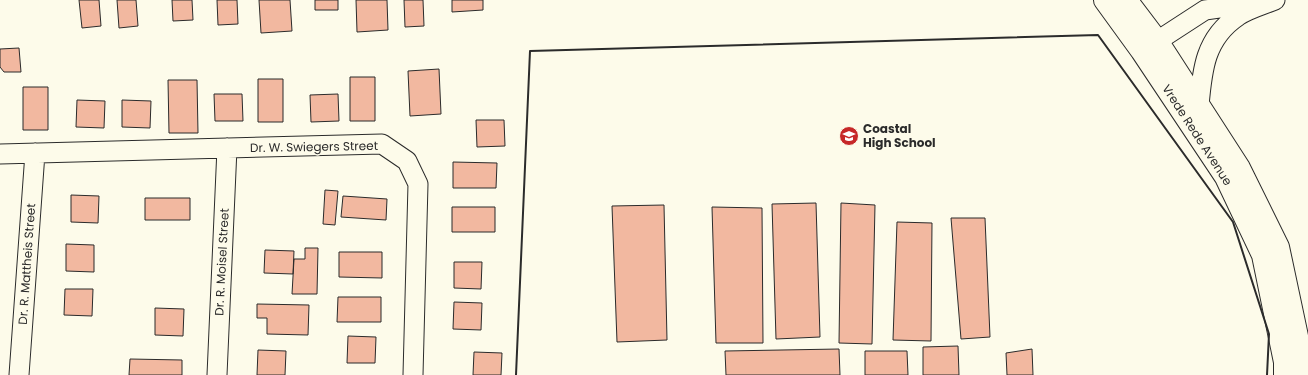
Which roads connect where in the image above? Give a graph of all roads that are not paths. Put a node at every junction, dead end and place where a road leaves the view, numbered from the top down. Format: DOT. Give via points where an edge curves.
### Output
graph roads {
  1 [pos="1105,0"];
  2 [pos="1126,0"];
  3 [pos="1271,0"];
  4 [pos="1275,0"];
  5 [pos="1149,46"];
  6 [pos="1199,106"];
  7 [pos="227,148"];
  8 [pos="35,153"];
  9 [pos="0,154"];
  10 [pos="19,375"];
  11 [pos="217,375"];
  12 [pos="413,375"];
  13 [pos="1285,375"];
  14 [pos="1302,375"];
  1 -- 5 [label="street, Vrede Rede Avenue"];
  2 -- 5 [label="street, Vrede Rede Avenue"];
  3 -- 5 [label="street" via="1205,10"];
  4 -- 6 [label="street" via="1239,16 1219,33 1208,53"];
  5 -- 6 [label="street, Vrede Rede Avenue"];
  5 -- 13 [label="street, Vrede Rede Avenue" via="1226,177 1263,255 1285,362"];
  6 -- 14 [label="street, Vrede Rede Avenue" via="1239,168 1278,247 1302,360"];
  7 -- 8 [label="street, Dr. W. Swiegers Street"];
  7 -- 11 [label="street, Dr. R. Moisel Street"];
  7 -- 12 [label="street, Dr. W. Swiegers Street" via="382,144 407,161 418,184"];
  8 -- 9 [label="street, Dr. W. Swiegers Street"];
  8 -- 10 [label="street, Dr. R. Mattheis Street"];
}
